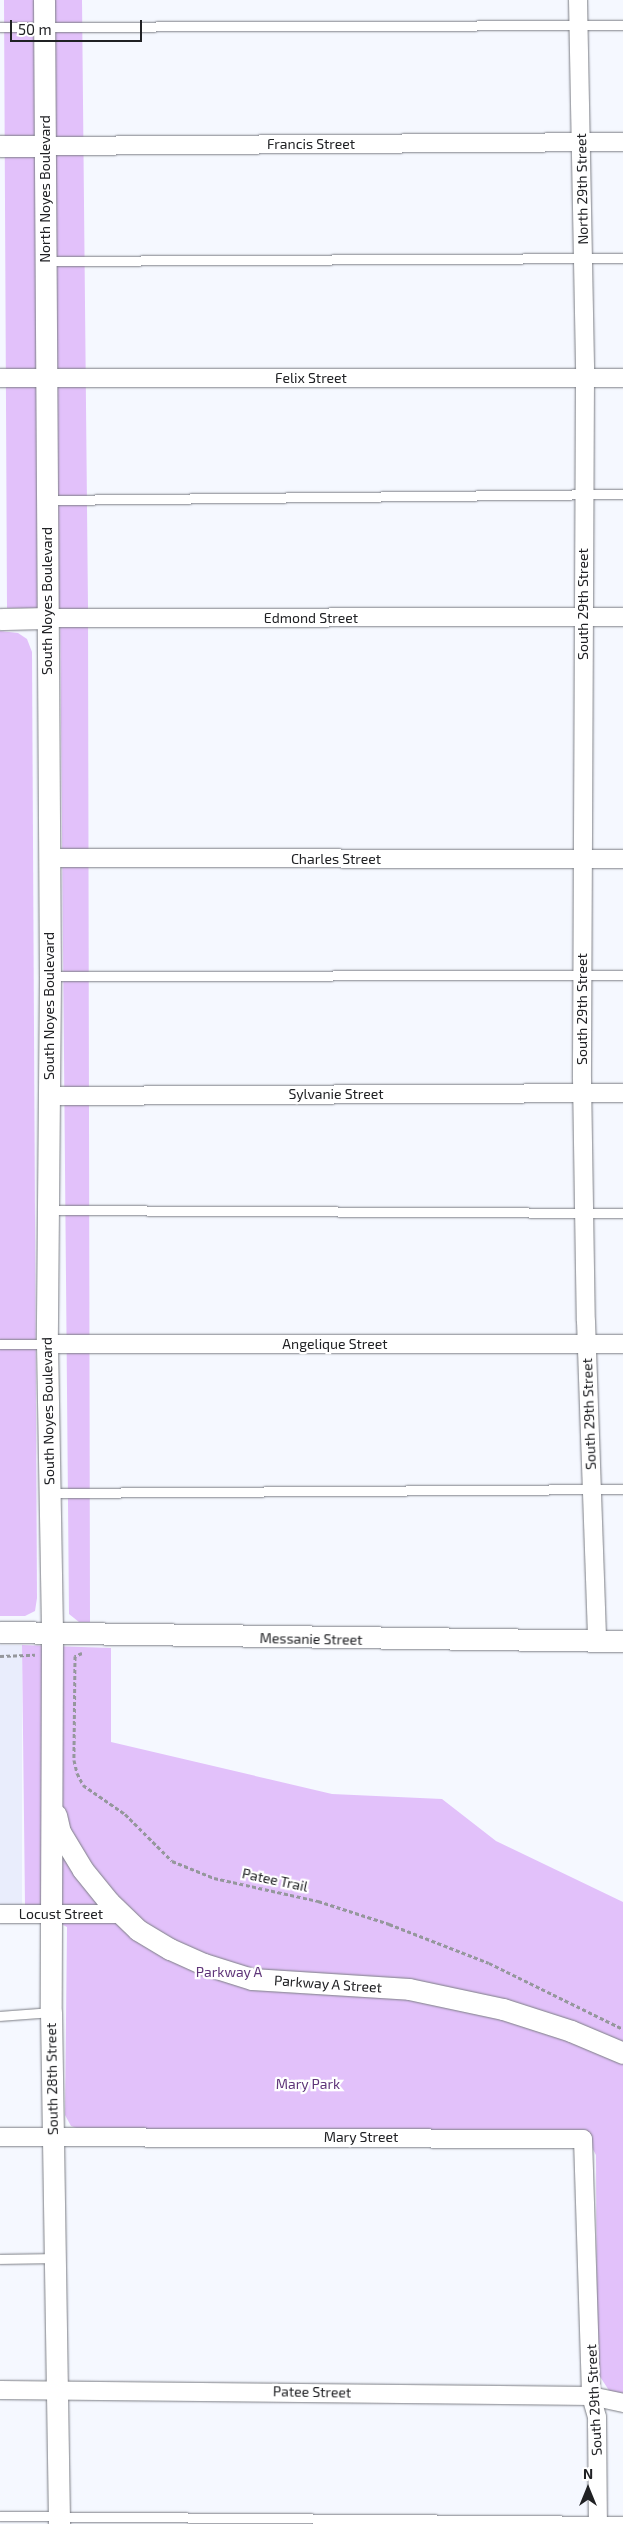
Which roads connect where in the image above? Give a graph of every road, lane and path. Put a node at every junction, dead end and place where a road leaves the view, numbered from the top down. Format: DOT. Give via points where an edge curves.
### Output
graph roads {
  1 [pos="44,0"];
  2 [pos="578,0"];
  3 [pos="579,24"];
  4 [pos="623,25"];
  5 [pos="44,26"];
  6 [pos="0,27"];
  7 [pos="581,142"];
  8 [pos="623,142"];
  9 [pos="0,146"];
  10 [pos="45,146"];
  11 [pos="583,258"];
  12 [pos="623,258"];
  13 [pos="46,261"];
  14 [pos="0,378"];
  15 [pos="46,378"];
  16 [pos="585,378"];
  17 [pos="623,378"];
  18 [pos="584,494"];
  19 [pos="623,494"];
  20 [pos="47,500"];
  21 [pos="584,617"];
  22 [pos="623,617"];
  23 [pos="47,618"];
  24 [pos="0,619"];
  25 [pos="50,858"];
  26 [pos="583,859"];
  27 [pos="623,859"];
  28 [pos="582,975"];
  29 [pos="623,975"];
  30 [pos="50,976"];
  31 [pos="623,1093"];
  32 [pos="583,1094"];
  33 [pos="49,1096"];
  34 [pos="49,1210"];
  35 [pos="586,1212"];
  36 [pos="623,1213"];
  37 [pos="0,1344"];
  38 [pos="47,1344"];
  39 [pos="586,1344"];
  40 [pos="623,1344"];
  41 [pos="592,1489"];
  42 [pos="623,1489"];
  43 [pos="49,1493"];
  44 [pos="0,1632"];
  45 [pos="52,1634"];
  46 [pos="83,1636"];
  47 [pos="597,1641"];
  48 [pos="623,1641"];
  49 [pos="51,1795"];
  50 [pos="0,1914"];
  51 [pos="51,1914"];
  52 [pos="121,1914"];
  53 [pos="51,2012"];
  54 [pos="0,2016"];
  55 [pos="623,2029"];
  56 [pos="623,2053"];
  57 [pos="0,2136"];
  58 [pos="52,2136"];
  59 [pos="54,2258"];
  60 [pos="0,2259"];
  61 [pos="589,2277"];
  62 [pos="57,2389"];
  63 [pos="0,2390"];
  64 [pos="591,2396"];
  65 [pos="623,2403"];
  66 [pos="0,2516"];
  67 [pos="59,2520"];
  68 [pos="623,2521"];
  69 [pos="598,2522"];
  1 -- 5 [label="street, North Noyes Boulevard"];
  2 -- 3 [label="street, North 29th Street"];
  3 -- 4 [label="lane"];
  3 -- 5 [label="lane"];
  3 -- 7 [label="street, North 29th Street"];
  5 -- 6 [label="lane"];
  5 -- 10 [label="street, North Noyes Boulevard"];
  7 -- 8 [label="street, Francis Street"];
  7 -- 10 [label="street, Francis Street"];
  7 -- 11 [label="street, North 29th Street"];
  9 -- 10 [label="street, Francis Street"];
  10 -- 13 [label="street, North Noyes Boulevard"];
  11 -- 12 [label="lane"];
  11 -- 13 [label="lane"];
  11 -- 16 [label="street, North 29th Street"];
  13 -- 15 [label="street, North Noyes Boulevard"];
  14 -- 15 [label="street, Felix Street"];
  15 -- 16 [label="street, Felix Street"];
  15 -- 20 [label="street, South Noyes Boulevard"];
  16 -- 17 [label="street, Felix Street"];
  16 -- 18 [label="street, South 29th Street"];
  18 -- 19 [label="lane"];
  18 -- 20 [label="lane"];
  18 -- 21 [label="street, South 29th Street"];
  20 -- 23 [label="street, South Noyes Boulevard"];
  21 -- 22 [label="street, Edmond Street"];
  21 -- 23 [label="street, Edmond Street"];
  21 -- 26 [label="street, South 29th Street"];
  23 -- 24 [label="street, Edmond Street"];
  23 -- 25 [label="street, South Noyes Boulevard"];
  25 -- 26 [label="street, Charles Street"];
  25 -- 30 [label="street, South Noyes Boulevard"];
  26 -- 27 [label="street, Charles Street"];
  26 -- 28 [label="street, South 29th Street"];
  28 -- 29 [label="lane"];
  28 -- 30 [label="lane"];
  28 -- 32 [label="street, South 29th Street"];
  30 -- 33 [label="street, South Noyes Boulevard"];
  31 -- 32 [label="street, Sylvanie Street"];
  32 -- 33 [label="street, Sylvanie Street"];
  32 -- 35 [label="street, South 29th Street"];
  33 -- 34 [label="street, South Noyes Boulevard"];
  34 -- 35 [label="lane"];
  34 -- 38 [label="street, South Noyes Boulevard"];
  35 -- 36 [label="lane"];
  35 -- 39 [label="street, South 29th Street"];
  37 -- 38 [label="lane"];
  38 -- 39 [label="street, Angelique Street"];
  38 -- 43 [label="street, South Noyes Boulevard"];
  39 -- 40 [label="street, Angelique Street"];
  39 -- 41 [label="street, South 29th Street"];
  41 -- 42 [label="lane"];
  41 -- 43 [label="lane"];
  41 -- 47 [label="street, South 29th Street"];
  43 -- 45 [label="street, South Noyes Boulevard"];
  44 -- 45 [label="street, Messanie Street"];
  45 -- 46 [label="street, Messanie Street"];
  45 -- 49 [label="street, South 28th Street"];
  46 -- 47 [label="street, Messanie Street"];
  46 -- 55 [label="path, Patee Trail" via="82,1653 76,1656 74,1760 77,1773 83,1785 125,1814 172,1862 214,1878 318,1901 389,1924 489,1963"];
  47 -- 48 [label="street, Messanie Street"];
  49 -- 51 [label="street, South 28th Street"];
  49 -- 52 [label="street, Parkway A Street" via="65,1840 83,1870"];
  50 -- 51 [label="street, Locust Street"];
  51 -- 52 [label="street, Locust Street"];
  51 -- 53 [label="street, South 28th Street"];
  52 -- 56 [label="street, Parkway A Street" via="138,1930 170,1949 252,1979 409,1989 502,2009 571,2031"];
  53 -- 54 [label="lane"];
  53 -- 58 [label="street, South 28th Street"];
  57 -- 58 [label="street, Mary Street"];
  58 -- 59 [label="street, South 28th Street"];
  58 -- 61 [label="street, Mary Street" via="583,2139"];
  59 -- 60 [label="lane"];
  59 -- 62 [label="street, South 28th Street"];
  61 -- 64 [label="street, South 29th Street"];
  62 -- 63 [label="street, Patee Street"];
  62 -- 64 [label="street, Patee Street"];
  62 -- 67 [label="street, South 28th Street"];
  64 -- 65 [label="street, Patee Street"];
  64 -- 69 [label="street, South 29th Street" via="597,2417"];
  66 -- 67 [label="lane"];
  67 -- 69 [label="lane"];
  68 -- 69 [label="lane"];
}
